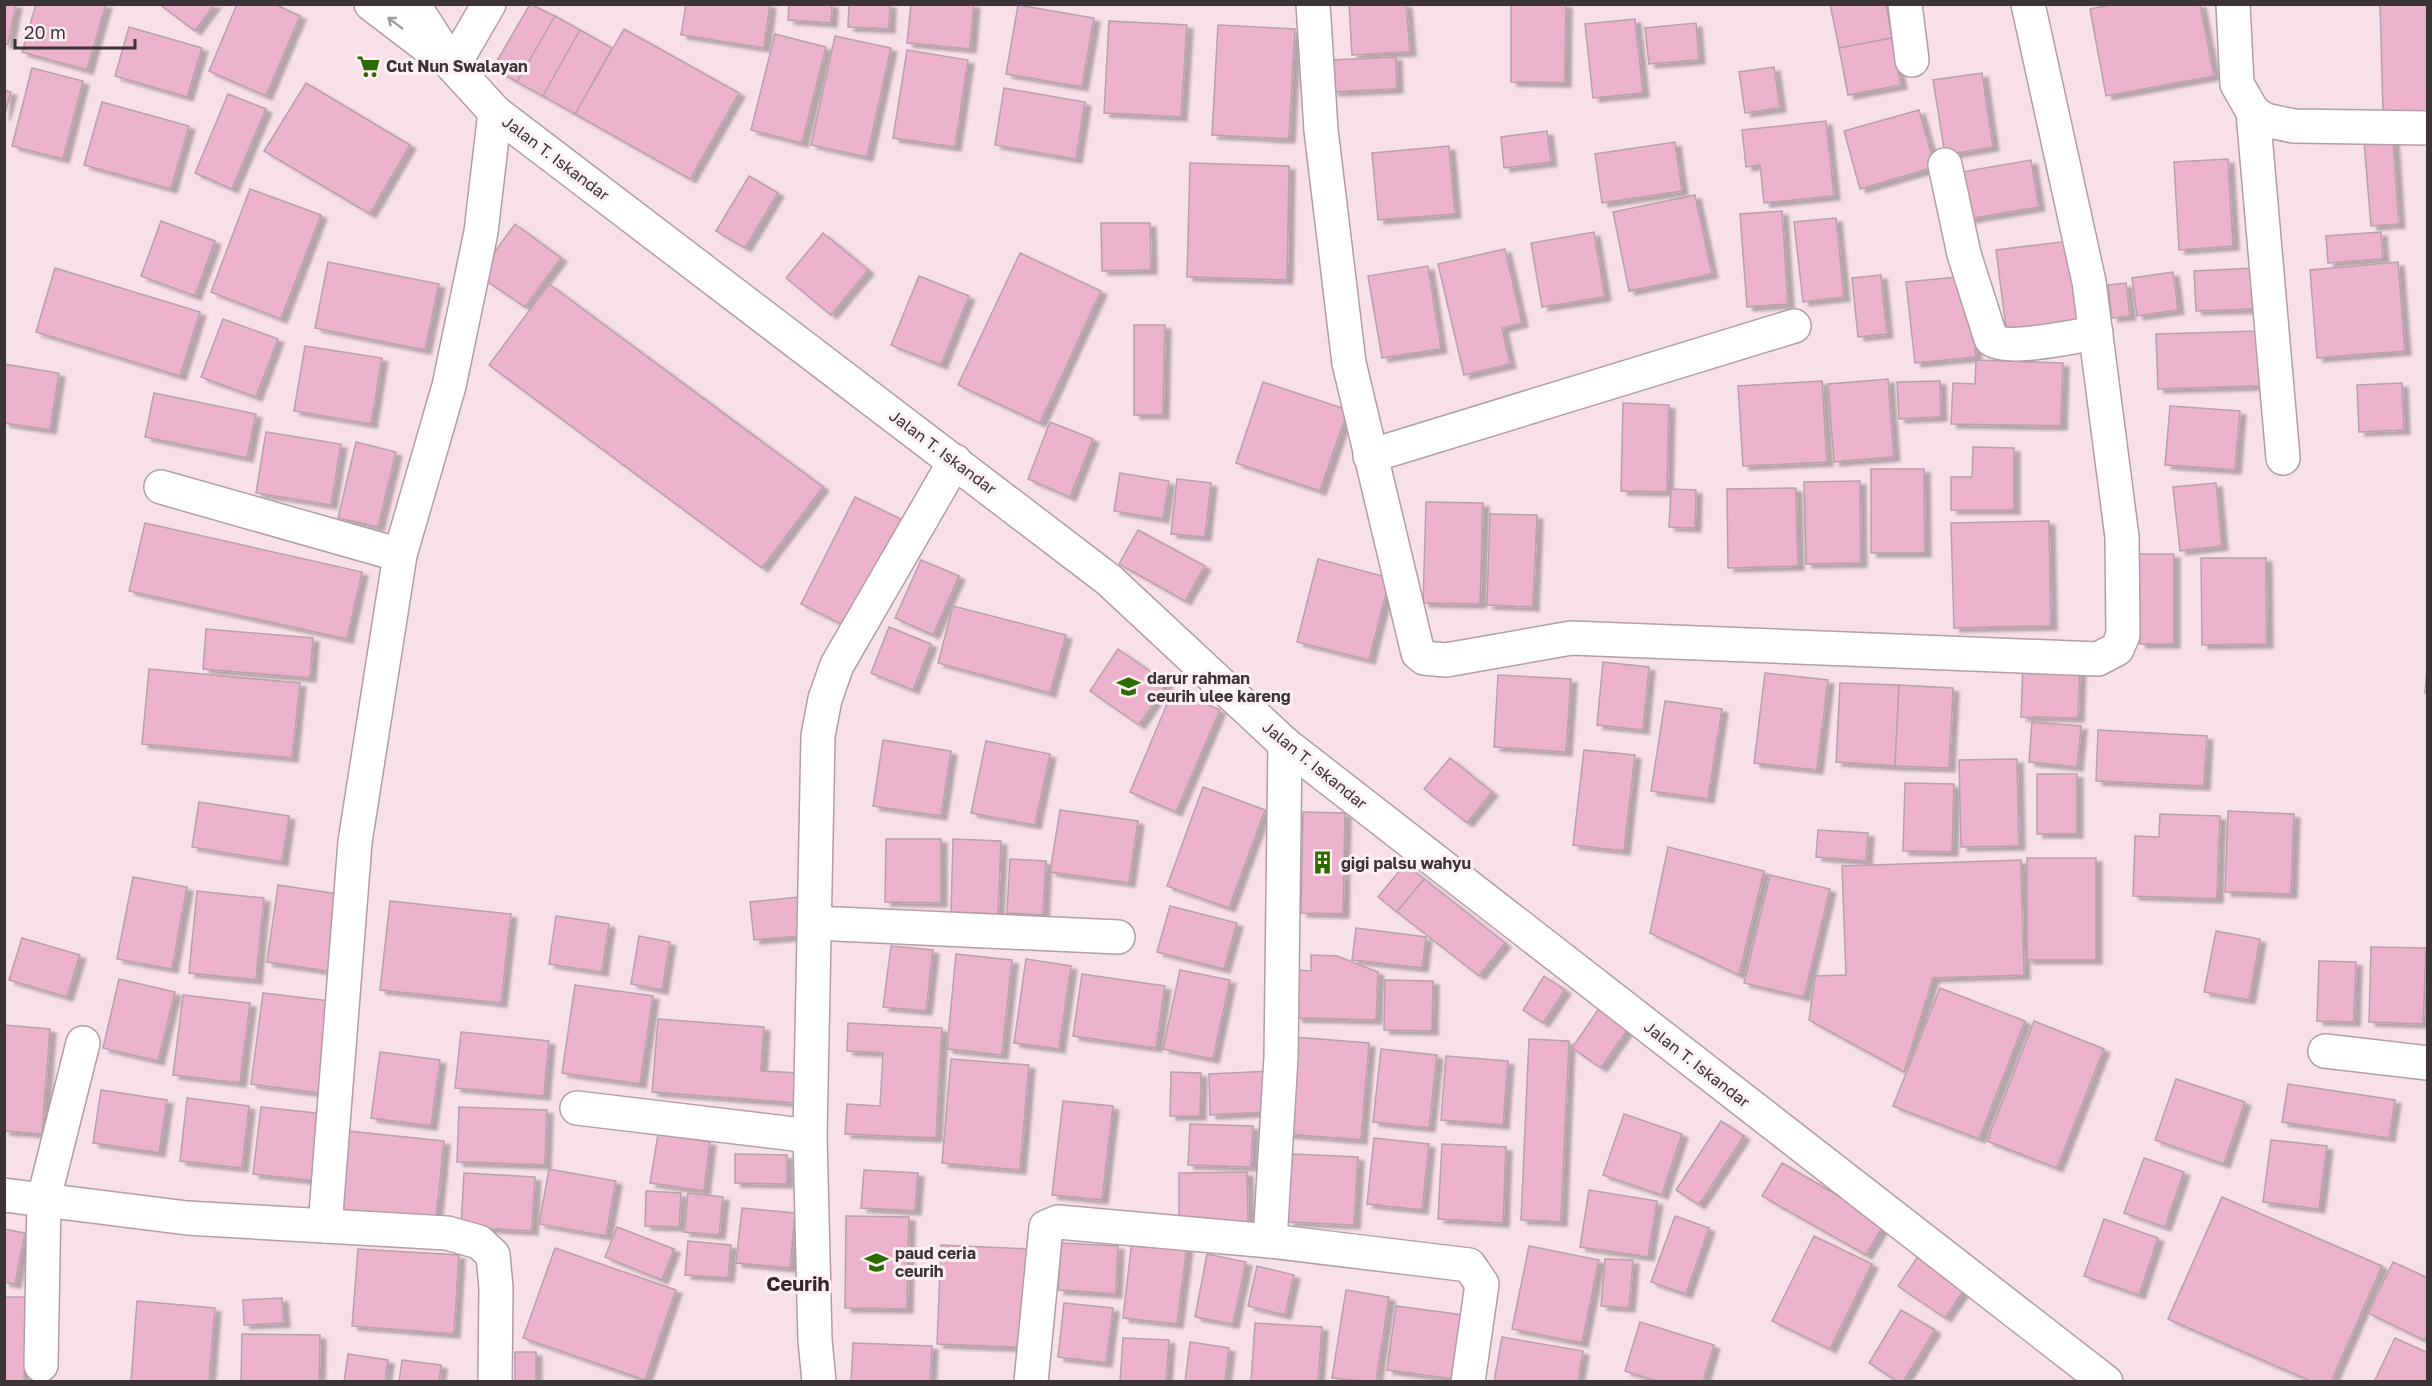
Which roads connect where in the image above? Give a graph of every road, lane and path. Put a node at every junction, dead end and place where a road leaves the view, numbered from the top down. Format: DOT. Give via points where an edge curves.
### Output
graph roads {
  1 [pos="371,4"];
  2 [pos="413,4"];
  3 [pos="489,4"];
  4 [pos="1313,4"];
  5 [pos="1905,4"];
  6 [pos="2028,4"];
  7 [pos="2233,4"];
  8 [pos="1912,60"];
  9 [pos="453,66"];
  10 [pos="495,111"];
  11 [pos="2253,112"];
  12 [pos="2427,128"];
  13 [pos="1945,165"];
  14 [pos="1794,326"];
  15 [pos="2096,333"];
  16 [pos="1370,456"];
  17 [pos="2283,458"];
  18 [pos="954,461"];
  19 [pos="161,488"];
  20 [pos="399,555"];
  21 [pos="1285,744"];
  22 [pos="815,923"];
  23 [pos="1118,937"];
  24 [pos="83,1043"];
  25 [pos="2325,1051"];
  26 [pos="2427,1063"];
  27 [pos="577,1108"];
  28 [pos="810,1136"];
  29 [pos="4,1195"];
  30 [pos="44,1198"];
  31 [pos="325,1226"];
  32 [pos="1270,1240"];
  33 [pos="41,1365"];
  34 [pos="495,1382"];
  35 [pos="819,1382"];
  36 [pos="1031,1382"];
  37 [pos="1468,1382"];
  38 [pos="2106,1382"];
  9 -- 1 [label="street, Jalan T. Iskandar, one-way"];
  2 -- 9 [label="street, Jalan T. Iskandar"];
  3 -- 9 [label="street"];
  4 -- 16 [label="street" via="1320,130 1349,363"];
  5 -- 8 [label="street"];
  6 -- 15 [label="street" via="2089,282"];
  7 -- 11 [label="street" via="2238,84"];
  9 -- 10 [label="street, Jalan T. Iskandar"];
  10 -- 18 [label="street, Jalan T. Iskandar"];
  10 -- 20 [label="street" via="481,232 449,386"];
  11 -- 12 [label="street" via="2265,120 2294,126"];
  11 -- 17 [label="street"];
  13 -- 15 [label="street" via="1964,254 1991,339 2016,344"];
  14 -- 16 [label="street"];
  15 -- 16 [label="street" via="2122,537 2123,635 2117,650 2098,659 1571,638 1446,660 1424,658 1414,647"];
  18 -- 21 [label="street, Jalan T. Iskandar" via="1109,580"];
  18 -- 22 [label="street" via="837,665 825,699 818,736"];
  19 -- 20 [label="street"];
  20 -- 31 [label="street" via="355,842"];
  21 -- 32 [label="street" via="1281,1057"];
  21 -- 38 [label="street, Jalan T. Iskandar"];
  22 -- 23 [label="street"];
  22 -- 28 [label="street"];
  24 -- 30 [label="street"];
  25 -- 26 [label="street"];
  27 -- 28 [label="street"];
  28 -- 35 [label="street"];
  29 -- 30 [label="street"];
  30 -- 31 [label="street" via="187,1218"];
  30 -- 33 [label="street"];
  31 -- 34 [label="street" via="447,1233 479,1242 493,1255"];
  32 -- 36 [label="street" via="1051,1223 1046,1227"];
  32 -- 37 [label="street" via="1469,1265 1482,1284"];
}
